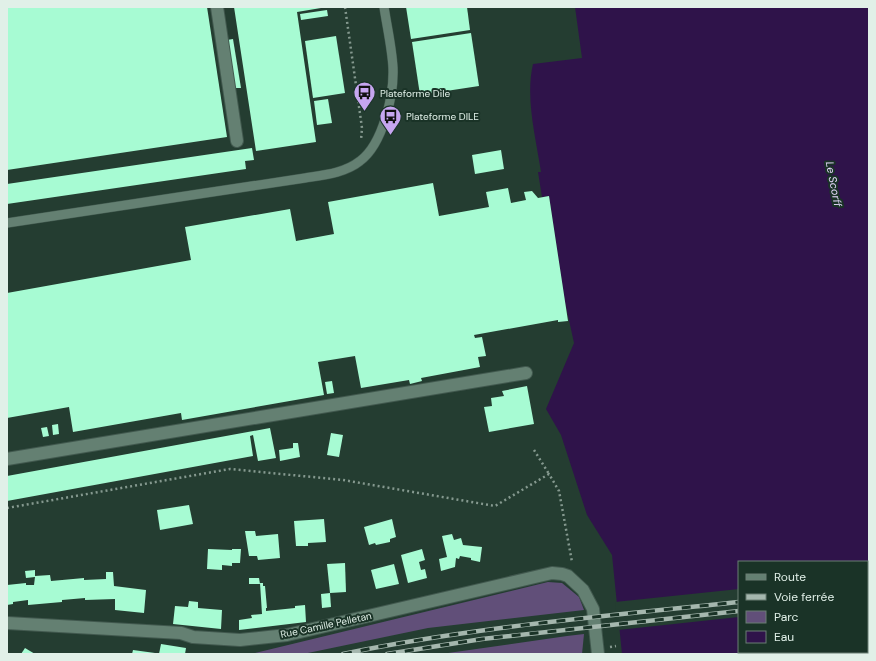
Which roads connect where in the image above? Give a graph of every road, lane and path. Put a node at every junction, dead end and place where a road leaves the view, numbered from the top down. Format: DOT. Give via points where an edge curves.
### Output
graph roads {
  1 [pos="217,7"];
  2 [pos="384,7"];
  3 [pos="237,141"];
  4 [pos="7,223"];
  5 [pos="526,373"];
  6 [pos="534,450"];
  7 [pos="7,459"];
  8 [pos="549,474"];
  9 [pos="7,508"];
  10 [pos="570,571"];
  11 [pos="7,623"];
  12 [pos="598,654"];
  1 -- 3 [label="street"];
  2 -- 4 [label="lane" via="393,67 392,83 387,113 377,141 361,161 342,171 306,178"];
  5 -- 7 [label="street"];
  6 -- 8 [label="path"];
  8 -- 9 [label="path" via="496,506 343,480 230,469"];
  8 -- 10 [label="path" via="559,492 572,561"];
  10 -- 11 [label="street, Rue Camille Pelletan" via="562,574 552,573 287,635 240,640 193,636 181,632"];
  10 -- 12 [label="street" via="593,609"];
}
